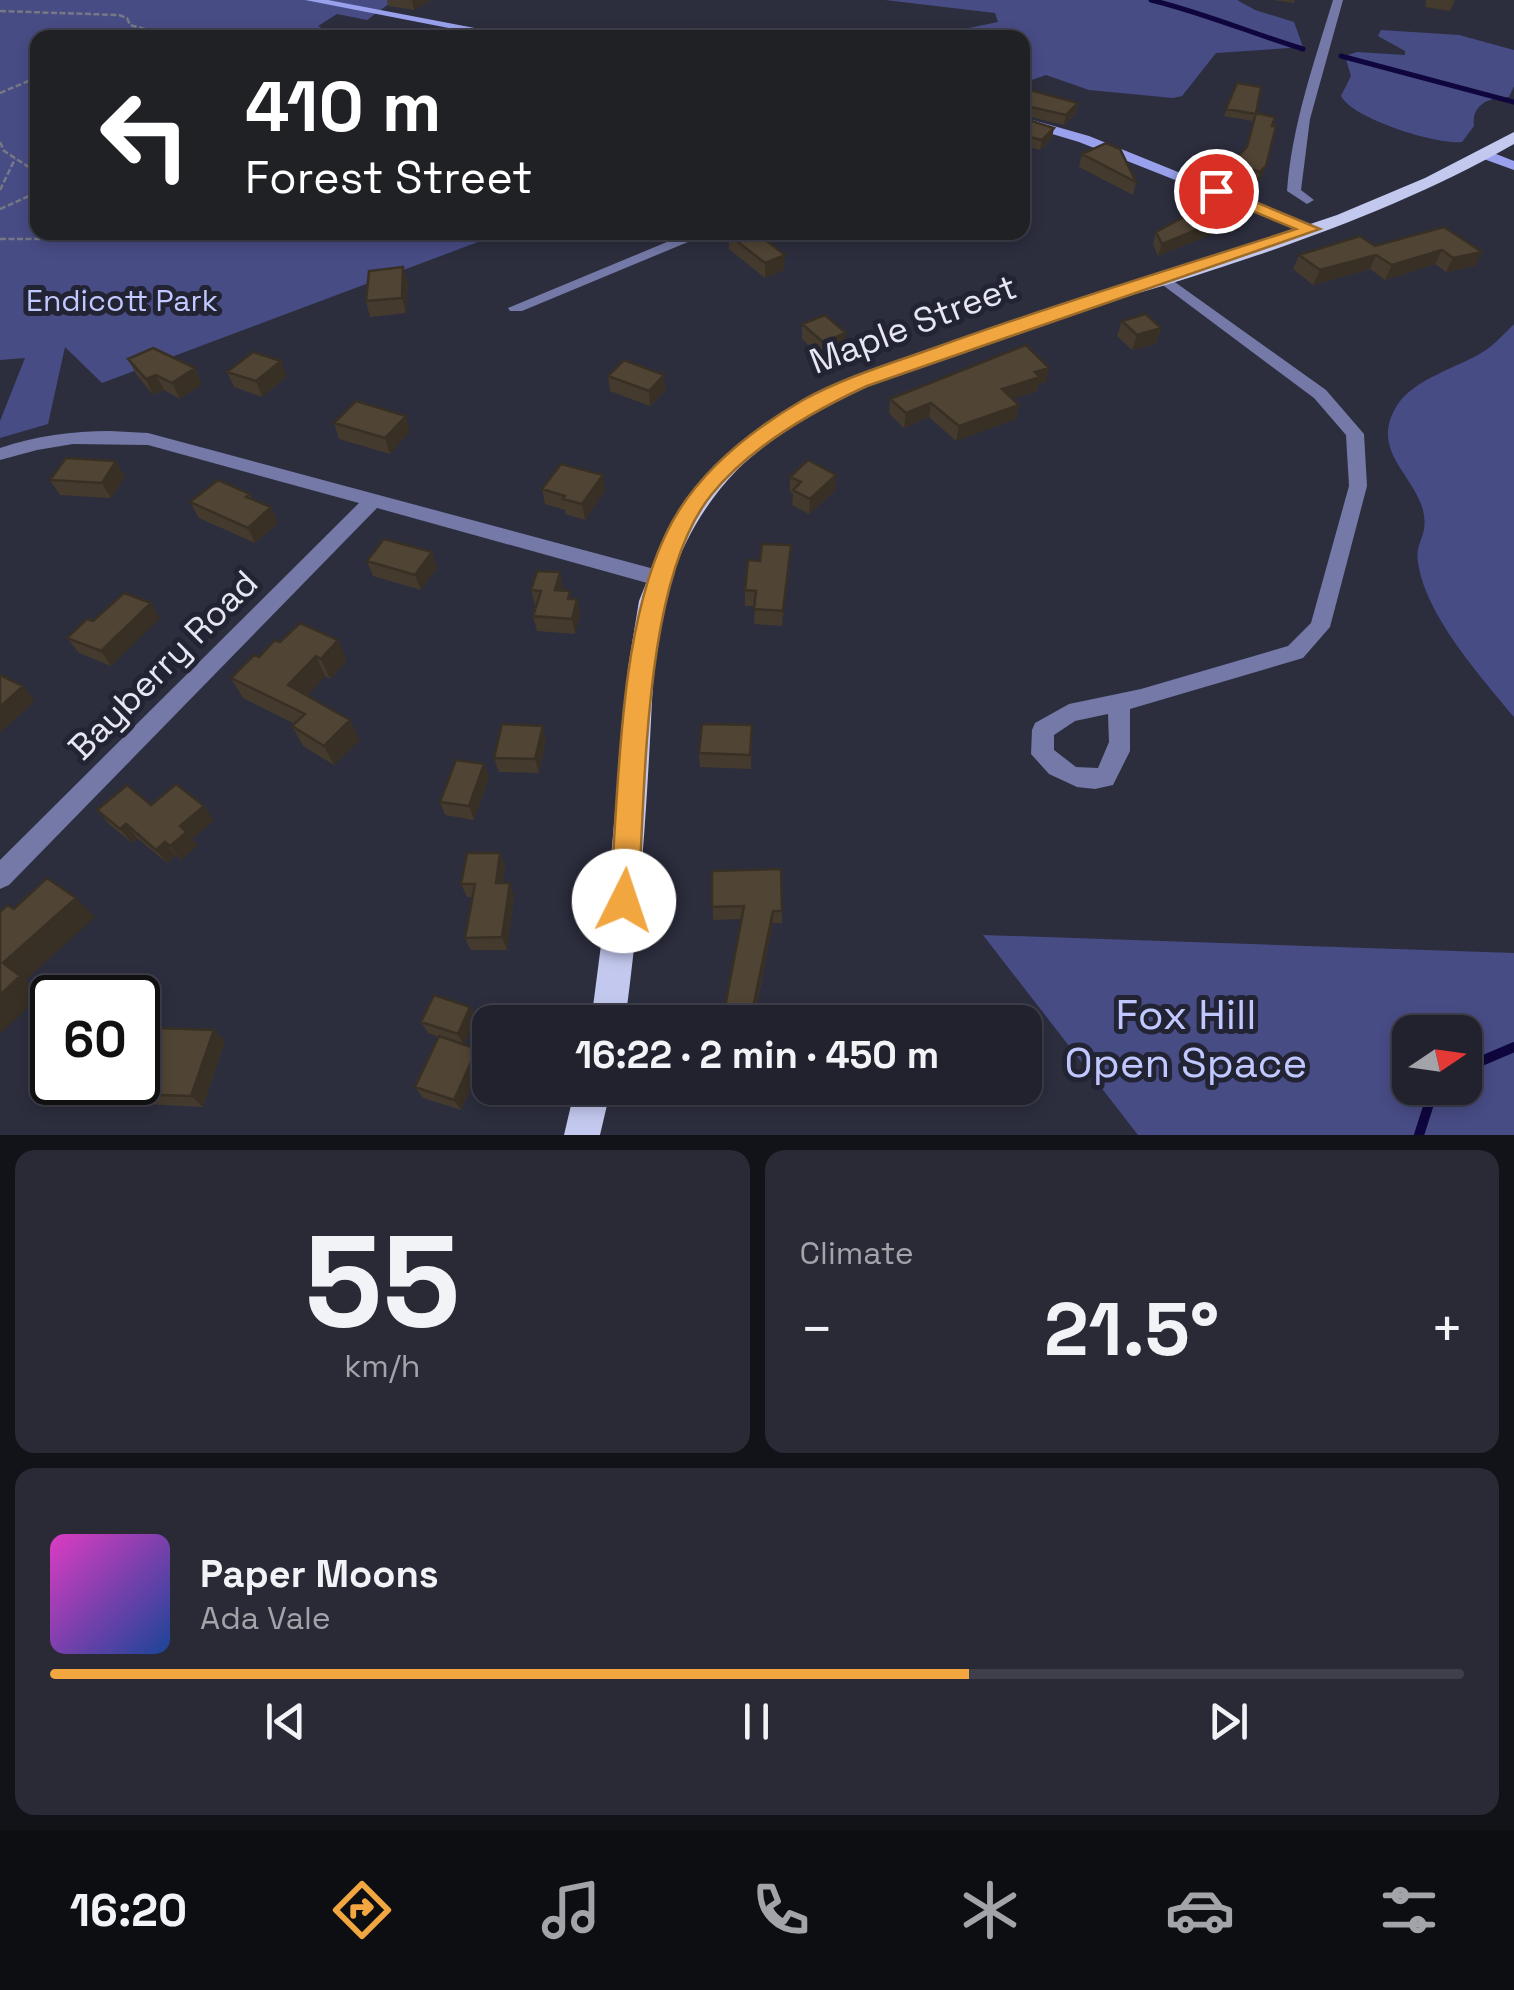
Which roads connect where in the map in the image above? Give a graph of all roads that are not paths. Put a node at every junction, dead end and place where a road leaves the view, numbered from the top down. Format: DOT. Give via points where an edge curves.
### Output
graph roads {
  1 [pos="310,0"];
  2 [pos="1338,0"];
  3 [pos="477,30"];
  4 [pos="1030,123"];
  5 [pos="1514,137"];
  6 [pos="1486,155"];
  7 [pos="1514,166"];
  8 [pos="1307,200"];
  9 [pos="1312,229"];
  10 [pos="685,240"];
  11 [pos="1165,280"];
  12 [pos="516,308"];
  13 [pos="0,454"];
  14 [pos="374,499"];
  15 [pos="658,578"];
  16 [pos="1118,703"];
  17 [pos="0,877"];
  18 [pos="611,1005"];
  19 [pos="589,1105"];
  20 [pos="582,1135"];
  1 -- 3 [label="street"];
  2 -- 8 [label="street" via="1294,174 1294,190"];
  4 -- 9 [label="street" via="1084,138"];
  5 -- 6 [label="main road, Maple Street"];
  6 -- 7 [label="street"];
  6 -- 9 [label="main road, Maple Street"];
  9 -- 11 [label="main road, Maple Street"];
  10 -- 12 [label="street"];
  11 -- 15 [label="main road, Maple Street" via="975,340 814,403 775,426 704,488"];
  11 -- 16 [label="street" via="1320,394 1355,434 1358,486 1320,627 1295,652"];
  13 -- 14 [label="street" via="80,435 148,439"];
  14 -- 15 [label="street"];
  14 -- 17 [label="street, Bayberry Road"];
  15 -- 18 [label="main road, Maple Street" via="644,655"];
  16 -- 16 [label="street" via="1068,714 1043,730 1043,754 1064,776 1105,778 1123,732"];
  19 -- 20 [label="main road"];
}
